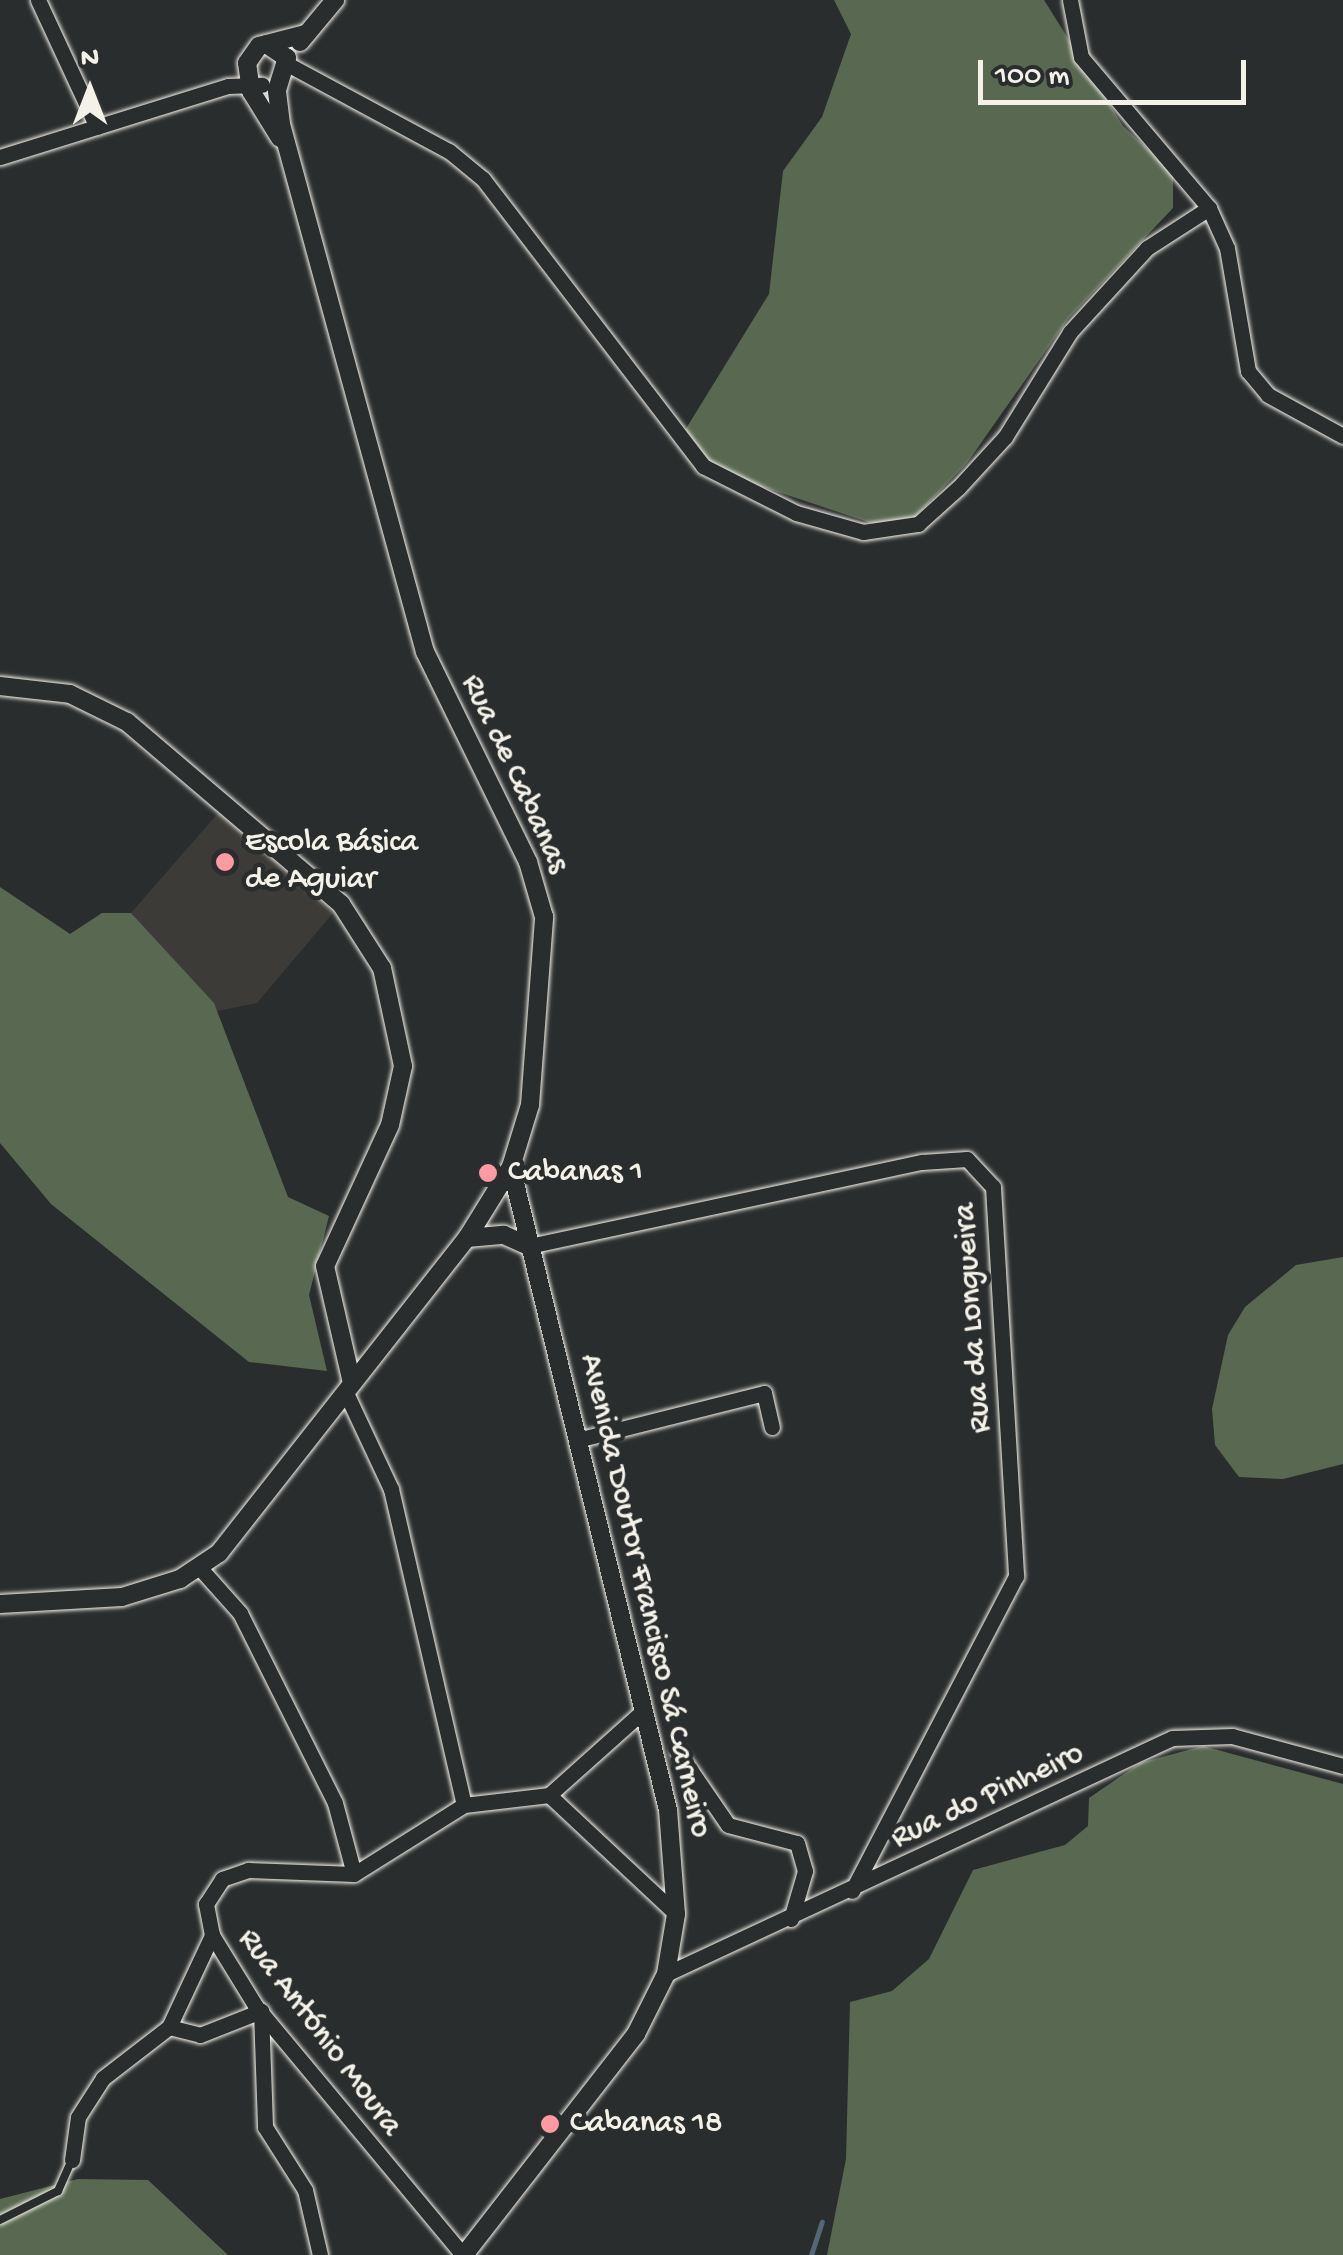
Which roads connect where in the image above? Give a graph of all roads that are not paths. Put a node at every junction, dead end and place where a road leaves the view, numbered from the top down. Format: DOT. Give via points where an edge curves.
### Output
graph roads {
  1 [pos="38,0"];
  2 [pos="334,0"];
  3 [pos="1070,0"];
  4 [pos="305,34"];
  5 [pos="266,44"];
  6 [pos="267,76"];
  7 [pos="97,127"];
  8 [pos="288,153"];
  9 [pos="0,158"];
  10 [pos="1209,208"];
  11 [pos="1343,436"];
  12 [pos="0,686"];
  13 [pos="512,1167"];
  14 [pos="467,1238"];
  15 [pos="529,1246"];
  16 [pos="349,1388"];
  17 [pos="772,1427"];
  18 [pos="577,1440"];
  19 [pos="199,1568"];
  20 [pos="0,1604"];
  21 [pos="644,1710"];
  22 [pos="678,1752"];
  23 [pos="1343,1766"];
  24 [pos="548,1795"];
  25 [pos="464,1805"];
  26 [pos="354,1874"];
  27 [pos="852,1891"];
  28 [pos="676,1914"];
  29 [pos="791,1919"];
  30 [pos="212,1935"];
  31 [pos="666,1974"];
  32 [pos="261,2012"];
  33 [pos="169,2027"];
  34 [pos="72,2160"];
  35 [pos="0,2220"];
  36 [pos="320,2255"];
  37 [pos="464,2255"];
  1 -- 7 [label="street"];
  2 -- 4 [label="street"];
  3 -- 10 [label="street" via="1081,57"];
  4 -- 5 [label="street"];
  4 -- 6 [label="street"];
  5 -- 6 [label="street"];
  5 -- 6 [label="street"];
  6 -- 7 [label="street"];
  6 -- 8 [label="street, Rua de Cabanas"];
  6 -- 8 [label="street, Rua de Cabanas"];
  6 -- 10 [label="street" via="310,81 449,151 483,179 660,421 702,466 745,491 863,532 906,529 1005,438 1070,332 1147,248"];
  7 -- 9 [label="street"];
  8 -- 13 [label="street, Rua de Cabanas" via="425,652 528,862 544,917 540,1036"];
  10 -- 11 [label="street" via="1227,248 1248,372 1268,395"];
  12 -- 16 [label="street" via="70,694 128,722 342,904 382,968 403,1066 390,1124 325,1266"];
  13 -- 14 [label="street, Rua de Cabanas"];
  13 -- 15 [label="street, Avenida Doutor Francisco Sá Carneiro"];
  14 -- 15 [label="street" via="504,1234"];
  14 -- 16 [label="street, Rua de Cabanas"];
  15 -- 18 [label="street, Avenida Doutor Francisco Sá Carneiro"];
  15 -- 27 [label="street, Rua da Longueira" via="922,1162 967,1159 993,1187 1016,1576"];
  16 -- 19 [label="street, Rua de Cabanas"];
  16 -- 25 [label="street" via="391,1488"];
  17 -- 18 [label="street" via="764,1393"];
  18 -- 21 [label="street, Avenida Doutor Francisco Sá Carneiro"];
  19 -- 20 [label="street" via="122,1596"];
  19 -- 26 [label="street" via="240,1612 335,1803"];
  21 -- 24 [label="street"];
  21 -- 28 [label="street, Avenida Doutor Francisco Sá Carneiro" via="674,1839"];
  22 -- 29 [label="street" via="728,1825 797,1842 806,1871"];
  23 -- 27 [label="street, Rua do Pinheiro" via="1232,1736 1172,1738"];
  24 -- 25 [label="street"];
  24 -- 28 [label="street"];
  25 -- 26 [label="street"];
  26 -- 30 [label="street, Rua António Moura" via="248,1870 222,1880 206,1904"];
  27 -- 29 [label="street, Rua do Pinheiro"];
  28 -- 31 [label="street, Avenida Doutor Francisco Sá Carneiro"];
  29 -- 31 [label="street, Rua do Pinheiro"];
  30 -- 32 [label="street, Rua António Moura"];
  30 -- 33 [label="street"];
  31 -- 37 [label="street, Avenida Doutor Francisco Sá Carneiro" via="636,2034"];
  32 -- 33 [label="street" via="200,2035"];
  32 -- 36 [label="street" via="265,2127 306,2190"];
  32 -- 37 [label="street, Rua António Moura"];
  33 -- 34 [label="street" via="103,2078 78,2117"];
  34 -- 35 [label="lane" via="58,2190"];
}
